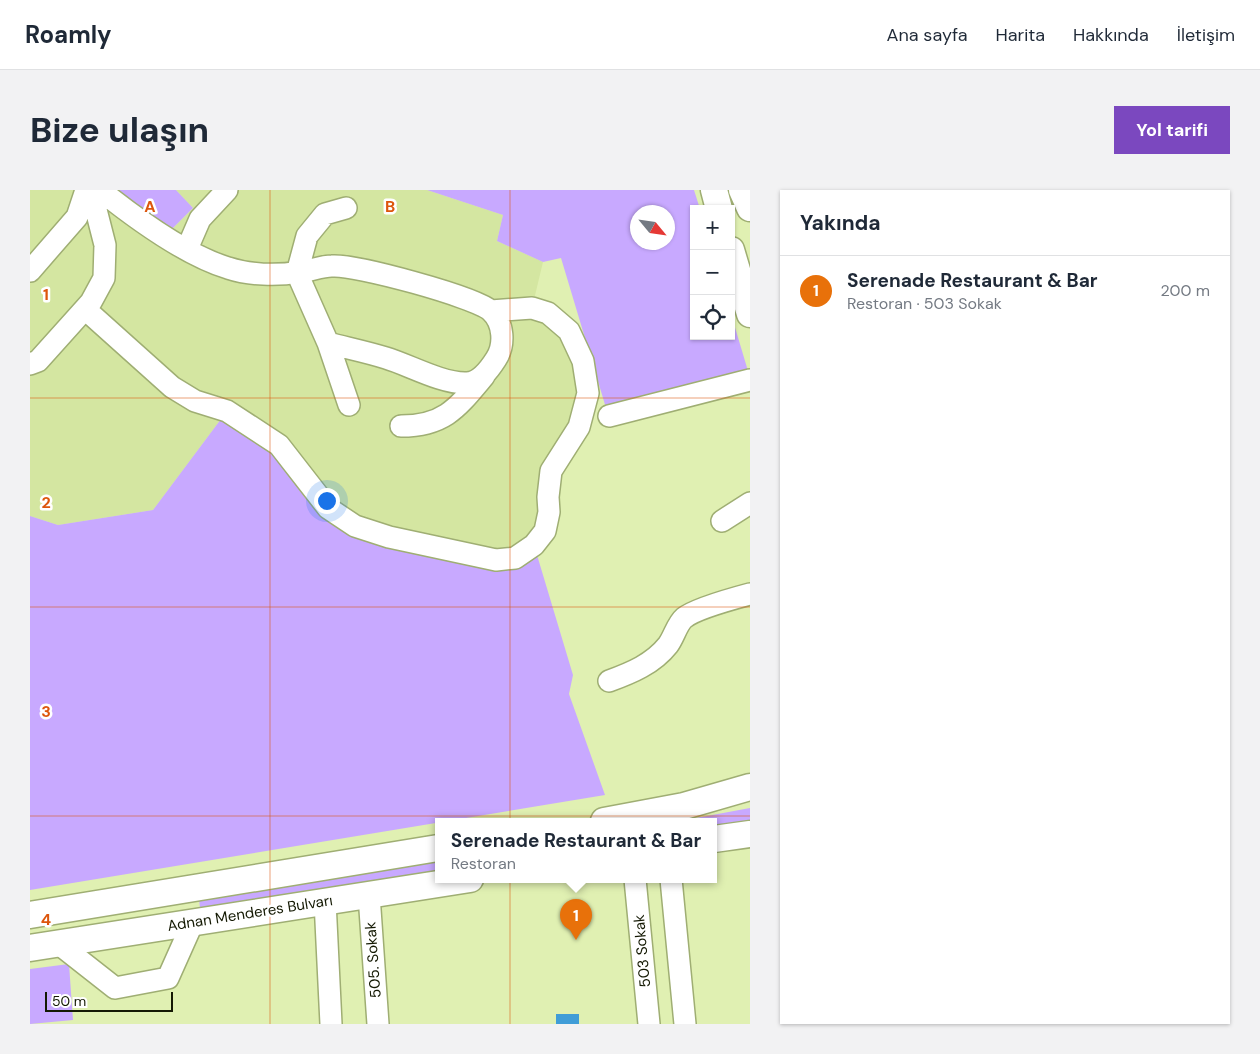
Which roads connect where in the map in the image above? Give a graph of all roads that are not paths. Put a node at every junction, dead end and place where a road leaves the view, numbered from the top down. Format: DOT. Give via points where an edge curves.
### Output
graph roads {
  1 [pos="86,190"];
  2 [pos="91,190"];
  3 [pos="100,190"];
  4 [pos="227,190"];
  5 [pos="714,190"];
  6 [pos="742,190"];
  7 [pos="718,205"];
  8 [pos="346,208"];
  9 [pos="750,208"];
  10 [pos="187,249"];
  11 [pos="735,263"];
  12 [pos="30,271"];
  13 [pos="296,273"];
  14 [pos="85,309"];
  15 [pos="491,311"];
  16 [pos="750,314"];
  17 [pos="328,342"];
  18 [pos="30,364"];
  19 [pos="485,376"];
  20 [pos="750,380"];
  21 [pos="349,405"];
  22 [pos="609,416"];
  23 [pos="401,426"];
  24 [pos="750,503"];
  25 [pos="722,521"];
  26 [pos="750,594"];
  27 [pos="609,681"];
  28 [pos="750,787"];
  29 [pos="620,818"];
  30 [pos="750,834"];
  31 [pos="717,839"];
  32 [pos="435,848"];
  33 [pos="445,883"];
  34 [pos="635,883"];
  35 [pos="671,883"];
  36 [pos="369,895"];
  37 [pos="325,901"];
  38 [pos="30,915"];
  39 [pos="193,922"];
  40 [pos="59,944"];
  41 [pos="30,948"];
  42 [pos="331,1024"];
  43 [pos="378,1024"];
  44 [pos="649,1024"];
  45 [pos="685,1024"];
  1 -- 12 [label="street" via="77,217"];
  2 -- 14 [label="street" via="105,245 104,278"];
  3 -- 10 [label="street" via="131,215"];
  4 -- 10 [label="street" via="200,219"];
  5 -- 7 [label="main road"];
  6 -- 9 [label="main road"];
  8 -- 13 [label="street" via="325,214 307,236"];
  10 -- 13 [label="street" via="227,268 254,274"];
  11 -- 16 [label="main road"];
  13 -- 15 [label="street" via="333,266 395,278 468,299"];
  13 -- 17 [label="street"];
  14 -- 15 [label="street" via="172,386 194,401 227,411 279,445 328,508 355,526 389,537 496,560 515,558 534,545 545,531 551,471 579,427 588,393 583,361 568,331 548,313 532,308"];
  14 -- 18 [label="street" via="38,361"];
  15 -- 19 [label="street" via="501,325 502,340 498,357"];
  17 -- 19 [label="street" via="451,381 466,384"];
  17 -- 21 [label="street"];
  19 -- 23 [label="street" via="460,404 439,420 420,426"];
  20 -- 22 [label="street"];
  24 -- 25 [label="street"];
  26 -- 27 [label="street" via="683,618 668,645 653,660"];
  28 -- 29 [label="main road" via="684,806"];
  30 -- 31 [label="main road"];
  32 -- 38 [label="main road"];
  33 -- 36 [label="main road, Adnan Menderes Bulvarı"];
  34 -- 44 [label="street, 503 Sokak"];
  35 -- 45 [label="street"];
  36 -- 37 [label="main road, Adnan Menderes Bulvarı"];
  36 -- 43 [label="street, 505. Sokak"];
  37 -- 39 [label="main road, Adnan Menderes Bulvarı"];
  37 -- 42 [label="street"];
  39 -- 40 [label="main road, Adnan Menderes Bulvarı"];
  39 -- 40 [label="street" via="168,978 115,988"];
  40 -- 41 [label="main road, Adnan Menderes Bulvarı"];
}
